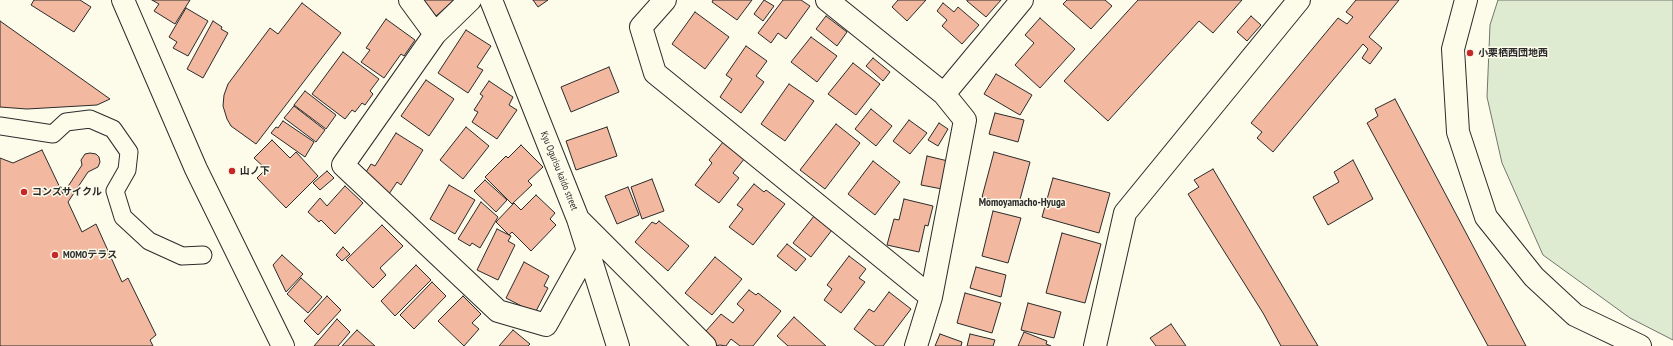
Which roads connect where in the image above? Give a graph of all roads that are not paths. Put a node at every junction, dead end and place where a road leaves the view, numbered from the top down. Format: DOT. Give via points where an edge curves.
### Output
graph roads {
  1 [pos="123,0"];
  2 [pos="410,0"];
  3 [pos="470,0"];
  4 [pos="491,0"];
  5 [pos="665,0"];
  6 [pos="827,0"];
  7 [pos="1022,0"];
  8 [pos="1466,0"];
  9 [pos="1296,1"];
  10 [pos="435,34"];
  11 [pos="944,94"];
  12 [pos="0,126"];
  13 [pos="578,219"];
  14 [pos="588,250"];
  15 [pos="203,255"];
  16 [pos="931,297"];
  17 [pos="283,346"];
  18 [pos="618,346"];
  19 [pos="705,346"];
  20 [pos="916,346"];
  21 [pos="1095,346"];
  22 [pos="1640,346"];
  1 -- 17 [label="street" via="196,169"];
  2 -- 10 [label="street"];
  3 -- 10 [label="street"];
  4 -- 13 [label="street, Kyu Ogurisu kaido street"];
  5 -- 16 [label="street" via="641,27 655,73"];
  6 -- 11 [label="street"];
  7 -- 11 [label="street"];
  8 -- 22 [label="street" via="1453,49 1458,132 1486,217 1534,277 1575,316"];
  9 -- 21 [label="street" via="1125,213"];
  10 -- 14 [label="street" via="343,165 498,312 546,325"];
  11 -- 16 [label="street" via="964,120"];
  12 -- 15 [label="street" via="53,134 66,122 90,119 113,129 129,152 128,170 115,191 123,217 149,241 182,256"];
  13 -- 14 [label="street, Kyu Ogurisu kaido street"];
  13 -- 19 [label="street"];
  14 -- 18 [label="street, Kyu Ogurisu kaido street"];
  16 -- 20 [label="street"];
}
